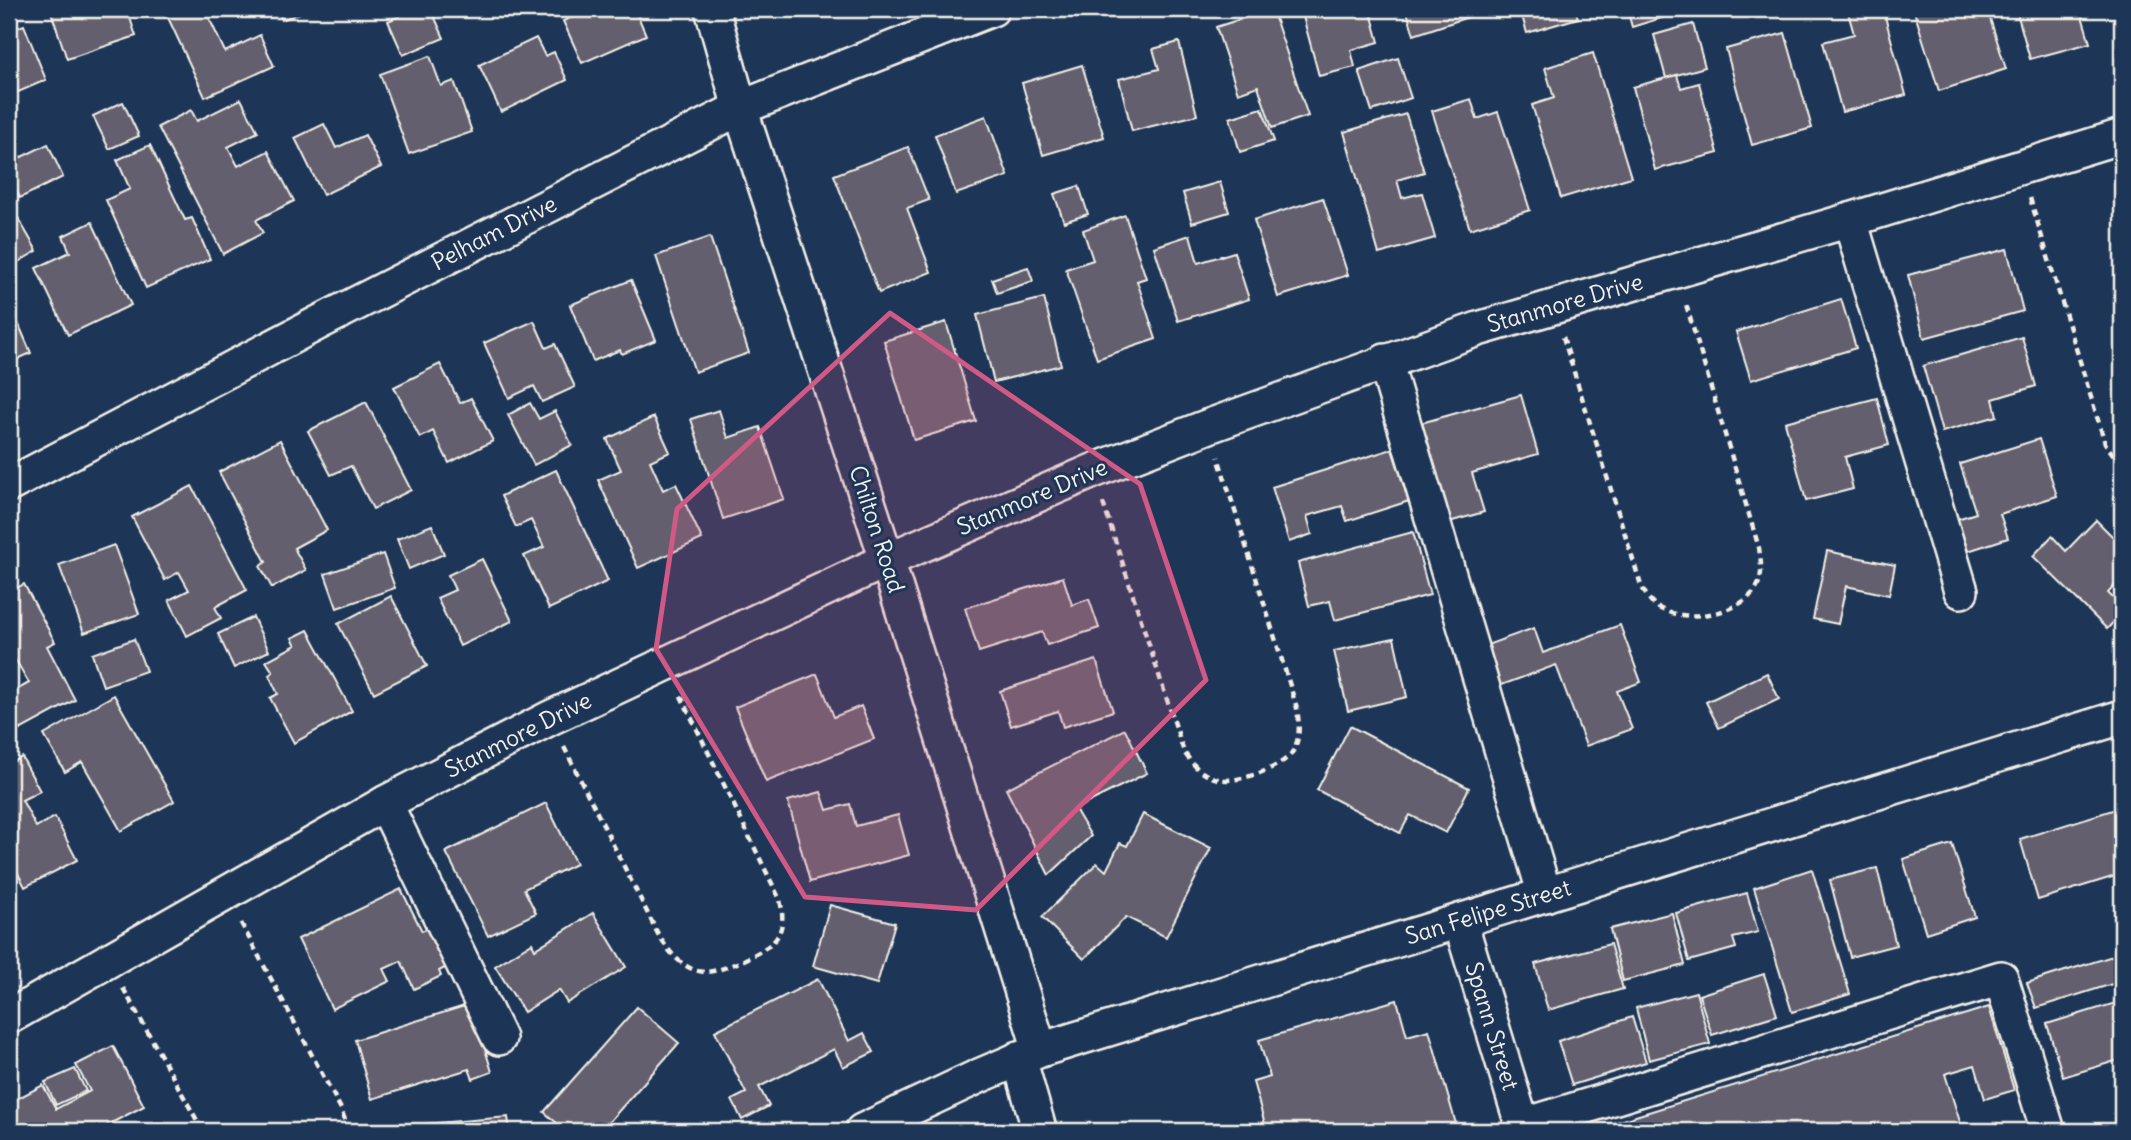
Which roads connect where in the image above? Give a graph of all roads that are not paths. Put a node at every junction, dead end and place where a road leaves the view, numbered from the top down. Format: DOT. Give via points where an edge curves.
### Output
graph roads {
  1 [pos="712,9"];
  2 [pos="992,9"];
  3 [pos="740,108"];
  4 [pos="2122,136"];
  5 [pos="1850,220"];
  6 [pos="1385,361"];
  7 [pos="9,485"];
  8 [pos="887,560"];
  9 [pos="1961,592"];
  10 [pos="2122,718"];
  11 [pos="385,803"];
  12 [pos="1545,894"];
  13 [pos="1460,920"];
  14 [pos="9,1017"];
  15 [pos="499,1038"];
  16 [pos="1030,1054"];
  17 [pos="881,1127"];
  18 [pos="1523,1128"];
  19 [pos="1039,1129"];
  20 [pos="2048,1131"];
  1 -- 3 [label="street, Chilton Road"];
  2 -- 3 [label="street, Pelham Drive"];
  3 -- 7 [label="street, Pelham Drive"];
  3 -- 8 [label="street, Chilton Road"];
  4 -- 5 [label="street, Stanmore Drive"];
  5 -- 6 [label="street, Stanmore Drive" via="1553,306"];
  5 -- 9 [label="street"];
  6 -- 8 [label="street, Stanmore Drive" via="1093,471"];
  6 -- 12 [label="street"];
  8 -- 11 [label="street, Stanmore Drive" via="665,662"];
  8 -- 16 [label="street, Chilton Road"];
  10 -- 12 [label="street, San Felipe Street"];
  11 -- 14 [label="street, Stanmore Drive"];
  11 -- 15 [label="street"];
  12 -- 13 [label="street, San Felipe Street"];
  13 -- 16 [label="street, San Felipe Street"];
  13 -- 18 [label="street, Spann Street"];
  16 -- 17 [label="street, San Felipe Street"];
  16 -- 19 [label="street, Chilton Road"];
  18 -- 20 [label="street" via="2001,978"];
}
